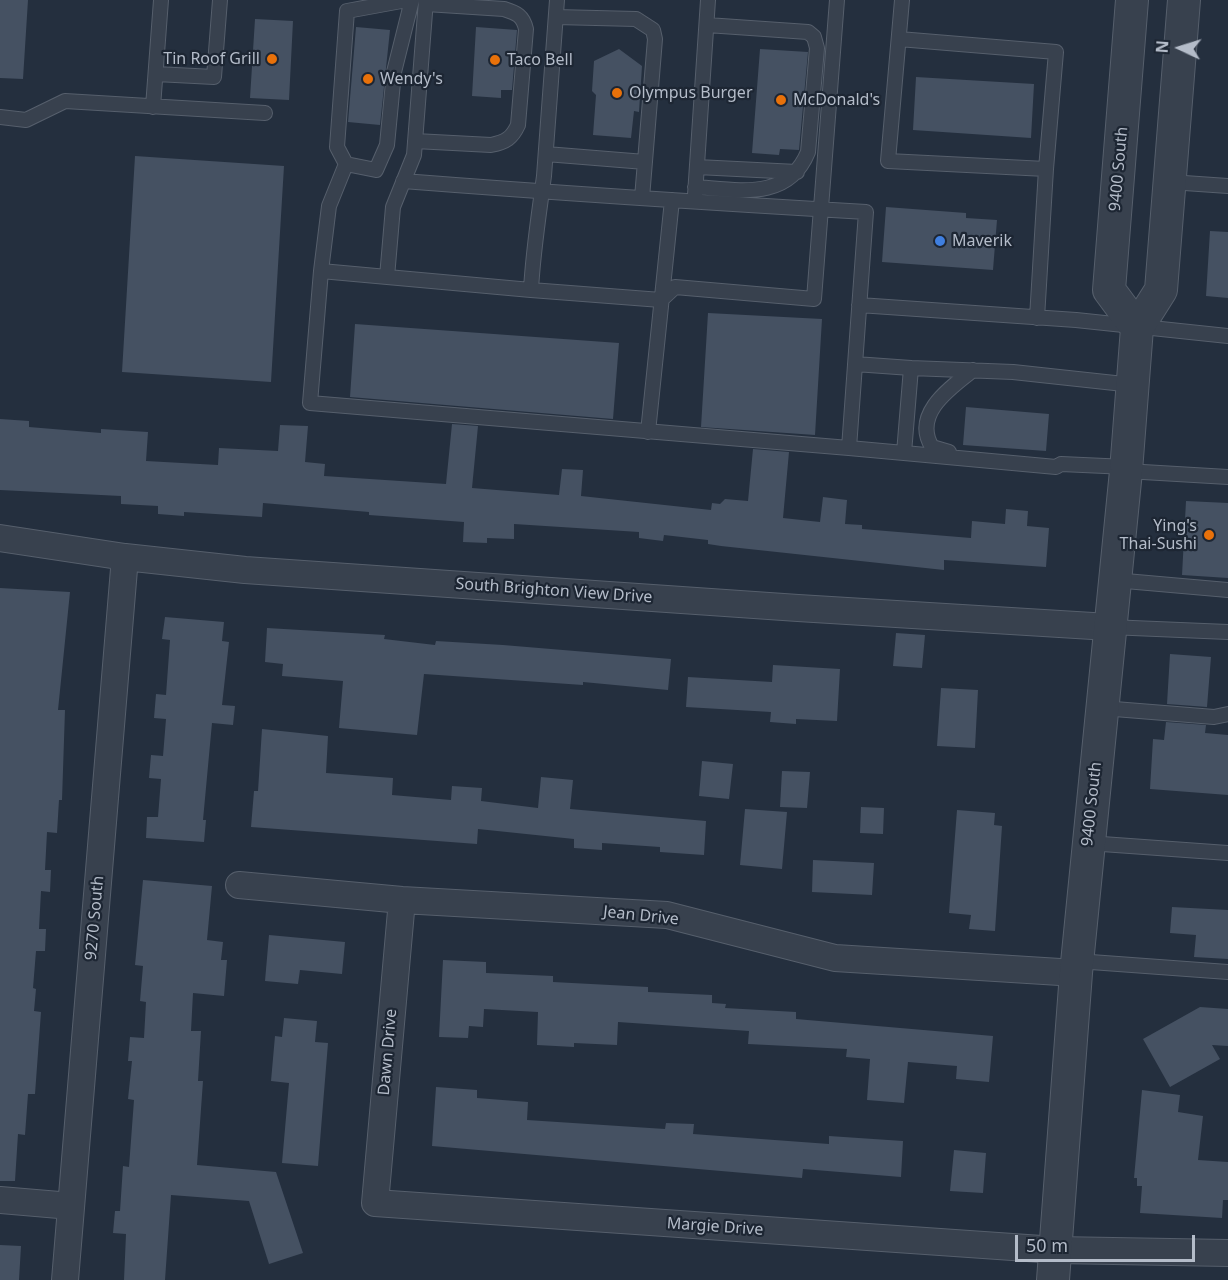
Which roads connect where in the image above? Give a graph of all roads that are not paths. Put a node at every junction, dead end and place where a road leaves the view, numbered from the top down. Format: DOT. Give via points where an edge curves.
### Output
graph roads {
  1 [pos="161,0"];
  2 [pos="220,0"];
  3 [pos="407,0"];
  4 [pos="557,0"];
  5 [pos="708,0"];
  6 [pos="837,0"];
  7 [pos="902,0"];
  8 [pos="1132,0"];
  9 [pos="1184,0"];
  10 [pos="421,1"];
  11 [pos="556,17"];
  12 [pos="707,25"];
  13 [pos="899,39"];
  14 [pos="156,74"];
  15 [pos="153,106"];
  16 [pos="265,113"];
  17 [pos="0,117"];
  18 [pos="415,141"];
  19 [pos="546,154"];
  20 [pos="645,162"];
  21 [pos="346,164"];
  22 [pos="697,167"];
  23 [pos="1046,169"];
  24 [pos="797,172"];
  25 [pos="403,181"];
  26 [pos="1170,182"];
  27 [pos="1228,186"];
  28 [pos="695,187"];
  29 [pos="542,192"];
  30 [pos="642,198"];
  31 [pos="672,200"];
  32 [pos="694,201"];
  33 [pos="820,209"];
  34 [pos="321,271"];
  35 [pos="387,277"];
  36 [pos="531,290"];
  37 [pos="661,300"];
  38 [pos="859,305"];
  39 [pos="1037,318"];
  40 [pos="1137,328"];
  41 [pos="1228,336"];
  42 [pos="855,364"];
  43 [pos="911,368"];
  44 [pos="973,370"];
  45 [pos="1133,385"];
  46 [pos="648,432"];
  47 [pos="849,448"];
  48 [pos="904,453"];
  49 [pos="1061,464"];
  50 [pos="1126,469"];
  51 [pos="1228,477"];
  52 [pos="0,538"];
  53 [pos="125,557"];
  54 [pos="1114,580"];
  55 [pos="1228,590"];
  56 [pos="1109,627"];
  57 [pos="1228,632"];
  58 [pos="1101,708"];
  59 [pos="1228,714"];
  60 [pos="1088,843"];
  61 [pos="1228,853"];
  62 [pos="239,885"];
  63 [pos="402,900"];
  64 [pos="1076,967"];
  65 [pos="1228,972"];
  66 [pos="0,1200"];
  67 [pos="375,1203"];
  68 [pos="71,1206"];
  69 [pos="1228,1253"];
  70 [pos="1054,1265"];
  71 [pos="65,1280"];
  1 -- 14 [label="lane"];
  2 -- 14 [label="lane" via="214,76"];
  3 -- 21 [label="lane" via="347,11 337,147"];
  4 -- 11 [label="lane"];
  5 -- 12 [label="lane"];
  6 -- 33 [label="lane"];
  7 -- 13 [label="lane"];
  8 -- 40 [label="street, 9400 South" via="1109,291"];
  9 -- 26 [label="street, 9400 South"];
  10 -- 18 [label="lane"];
  10 -- 18 [label="lane" via="516,13 523,19 525,40 518,125 513,137 491,145"];
  10 -- 21 [label="lane" via="394,72 387,145 376,170"];
  11 -- 19 [label="lane"];
  11 -- 20 [label="lane" via="636,19 653,30"];
  12 -- 22 [label="lane"];
  12 -- 24 [label="lane" via="795,30 808,32 814,38 817,48 808,152"];
  13 -- 23 [label="lane" via="1056,52"];
  13 -- 23 [label="lane" via="888,161"];
  14 -- 15 [label="lane"];
  15 -- 16 [label="lane"];
  15 -- 17 [label="lane" via="65,101 26,120"];
  18 -- 25 [label="lane" via="414,155"];
  19 -- 20 [label="lane"];
  19 -- 29 [label="lane"];
  20 -- 30 [label="lane"];
  21 -- 34 [label="lane" via="329,206"];
  22 -- 24 [label="lane"];
  22 -- 28 [label="lane"];
  23 -- 39 [label="lane"];
  24 -- 28 [label="lane" via="768,188"];
  25 -- 29 [label="lane"];
  25 -- 35 [label="lane" via="393,207"];
  26 -- 27 [label="lane"];
  26 -- 40 [label="street, 9400 South" via="1161,290"];
  28 -- 32 [label="lane"];
  29 -- 30 [label="lane"];
  29 -- 36 [label="lane" via="533,243"];
  30 -- 31 [label="lane"];
  31 -- 32 [label="lane"];
  31 -- 37 [label="lane"];
  32 -- 33 [label="lane"];
  33 -- 37 [label="lane" via="814,299 675,287"];
  33 -- 38 [label="lane" via="866,212"];
  34 -- 35 [label="lane"];
  34 -- 46 [label="lane" via="310,404"];
  35 -- 36 [label="lane"];
  36 -- 37 [label="lane"];
  37 -- 46 [label="lane"];
  38 -- 39 [label="lane"];
  38 -- 42 [label="lane"];
  39 -- 40 [label="lane"];
  40 -- 41 [label="lane"];
  40 -- 45 [label="street, 9400 South"];
  42 -- 43 [label="lane"];
  42 -- 47 [label="lane"];
  43 -- 44 [label="lane"];
  43 -- 48 [label="lane"];
  44 -- 45 [label="lane"];
  44 -- 49 [label="lane" via="945,391 932,410 926,425 932,447 944,452 1057,460"];
  45 -- 50 [label="street, 9400 South"];
  46 -- 47 [label="lane"];
  47 -- 48 [label="lane"];
  48 -- 49 [label="lane" via="1056,467"];
  49 -- 50 [label="lane"];
  50 -- 51 [label="lane"];
  50 -- 54 [label="street, 9400 South"];
  52 -- 53 [label="street, South Brighton View Drive"];
  53 -- 56 [label="street, South Brighton View Drive" via="245,570"];
  53 -- 68 [label="street, 9270 South"];
  54 -- 55 [label="lane"];
  54 -- 56 [label="street, 9400 South"];
  56 -- 57 [label="lane"];
  56 -- 58 [label="street, 9400 South"];
  58 -- 59 [label="lane" via="1214,717"];
  58 -- 60 [label="street, 9400 South"];
  60 -- 61 [label="lane"];
  60 -- 64 [label="street, 9400 South"];
  62 -- 63 [label="street, Jean Drive"];
  63 -- 64 [label="street, Jean Drive" via="667,915 836,958"];
  63 -- 67 [label="street, Dawn Drive"];
  64 -- 65 [label="lane"];
  64 -- 70 [label="street, 9400 South"];
  66 -- 68 [label="street"];
  67 -- 70 [label="street, Margie Drive"];
  68 -- 71 [label="street, 9270 South"];
  69 -- 70 [label="street, Margie Drive"];
}
